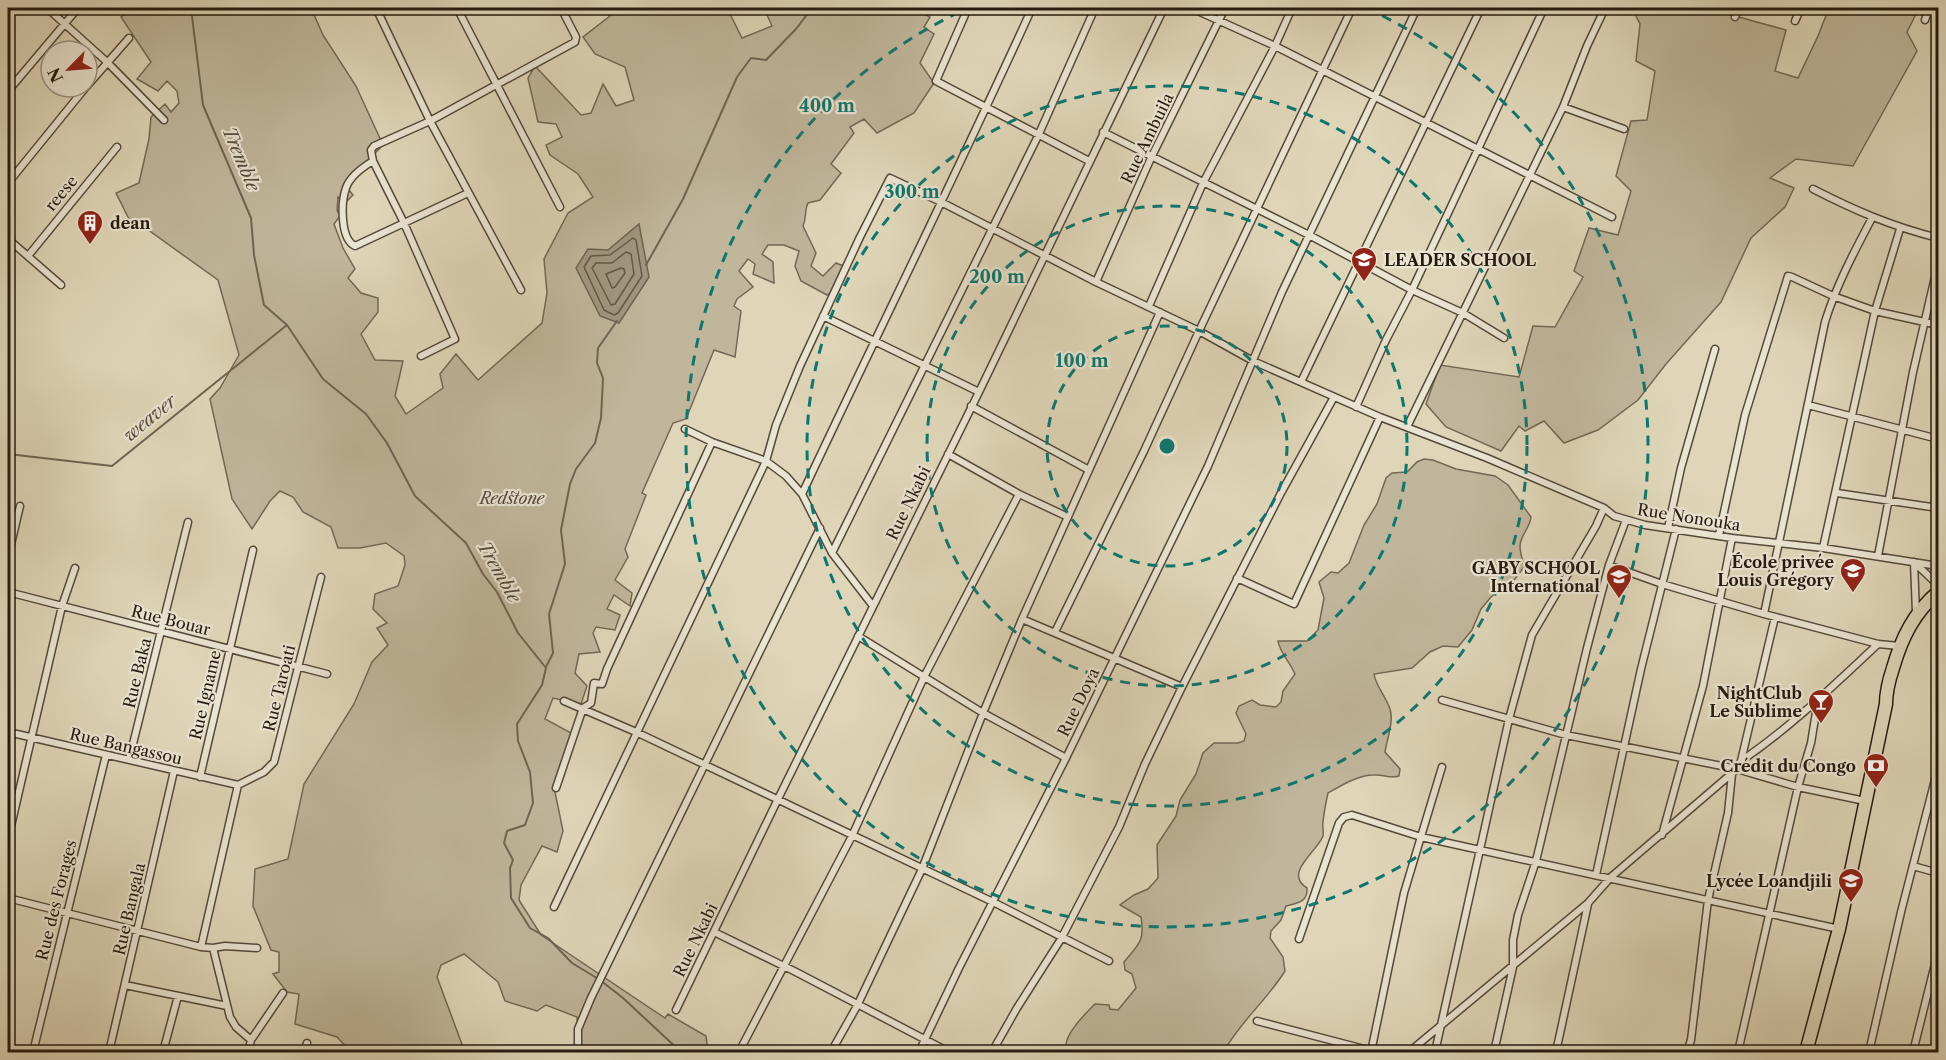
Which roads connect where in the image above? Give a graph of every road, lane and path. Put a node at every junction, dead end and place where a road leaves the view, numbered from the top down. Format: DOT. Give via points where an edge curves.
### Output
graph roads {
  1 [pos="47,8"];
  2 [pos="78,8"];
  3 [pos="376,8"];
  4 [pos="457,8"];
  5 [pos="561,8"];
  6 [pos="968,8"];
  7 [pos="1032,8"];
  8 [pos="1095,8"];
  9 [pos="1164,8"];
  10 [pos="1191,8"];
  11 [pos="1225,8"];
  12 [pos="1292,8"];
  13 [pos="1352,8"];
  14 [pos="1417,8"];
  15 [pos="1481,8"];
  16 [pos="1541,8"];
  17 [pos="1605,8"];
  18 [pos="1739,8"];
  19 [pos="1801,8"];
  20 [pos="1929,8"];
  21 [pos="1735,17"];
  22 [pos="1925,20"];
  23 [pos="1796,21"];
  24 [pos="1218,22"];
  25 [pos="64,24"];
  26 [pos="129,38"];
  27 [pos="1275,46"];
  28 [pos="107,62"];
  29 [pos="1321,70"];
  30 [pos="99,72"];
  31 [pos="496,86"];
  32 [pos="8,90"];
  33 [pos="1373,97"];
  34 [pos="77,99"];
  35 [pos="1563,107"];
  36 [pos="987,108"];
  37 [pos="164,120"];
  38 [pos="430,121"];
  39 [pos="1426,124"];
  40 [pos="1624,129"];
  41 [pos="1103,132"];
  42 [pos="1038,136"];
  43 [pos="117,147"];
  44 [pos="1478,150"];
  45 [pos="1151,158"];
  46 [pos="373,160"];
  47 [pos="1089,161"];
  48 [pos="1529,175"];
  49 [pos="8,183"];
  50 [pos="1203,183"];
  51 [pos="1813,189"];
  52 [pos="468,193"];
  53 [pos="941,202"];
  54 [pos="560,207"];
  55 [pos="1257,211"];
  56 [pos="1612,217"];
  57 [pos="1872,218"];
  58 [pos="404,223"];
  59 [pos="992,229"];
  60 [pos="1900,229"];
  61 [pos="1309,235"];
  62 [pos="1938,238"];
  63 [pos="8,239"];
  64 [pos="28,256"];
  65 [pos="1043,256"];
  66 [pos="1358,261"];
  67 [pos="1938,264"];
  68 [pos="1096,282"];
  69 [pos="61,285"];
  70 [pos="521,290"];
  71 [pos="1412,290"];
  72 [pos="1833,296"];
  73 [pos="1149,306"];
  74 [pos="1875,311"];
  75 [pos="1160,312"];
  76 [pos="1463,313"];
  77 [pos="823,316"];
  78 [pos="1925,321"];
  79 [pos="1938,325"];
  80 [pos="1198,331"];
  81 [pos="1504,338"];
  82 [pos="874,340"];
  83 [pos="1715,349"];
  84 [pos="421,356"];
  85 [pos="1253,361"];
  86 [pos="926,365"];
  87 [pos="1301,382"];
  88 [pos="979,392"];
  89 [pos="1334,397"];
  90 [pos="1808,405"];
  91 [pos="972,406"];
  92 [pos="1356,407"];
  93 [pos="1851,416"];
  94 [pos="1380,417"];
  95 [pos="1407,427"];
  96 [pos="685,429"];
  97 [pos="1903,429"];
  98 [pos="1938,439"];
  99 [pos="712,442"];
  100 [pos="948,454"];
  101 [pos="766,461"];
  102 [pos="1089,470"];
  103 [pos="1837,493"];
  104 [pos="802,494"];
  105 [pos="1019,494"];
  106 [pos="1888,501"];
  107 [pos="20,506"];
  108 [pos="1604,508"];
  109 [pos="1938,508"];
  110 [pos="1068,517"];
  111 [pos="1626,520"];
  112 [pos="188,522"];
  113 [pos="820,528"];
  114 [pos="1668,528"];
  115 [pos="1676,529"];
  116 [pos="1719,536"];
  117 [pos="1732,538"];
  118 [pos="1780,543"];
  119 [pos="1823,548"];
  120 [pos="253,550"];
  121 [pos="832,553"];
  122 [pos="1878,556"];
  123 [pos="8,557"];
  124 [pos="1914,562"];
  125 [pos="1609,565"];
  126 [pos="1938,566"];
  127 [pos="75,568"];
  128 [pos="321,578"];
  129 [pos="1237,578"];
  130 [pos="1662,584"];
  131 [pos="1938,585"];
  132 [pos="8,592"];
  133 [pos="1938,592"];
  134 [pos="1938,600"];
  135 [pos="1720,602"];
  136 [pos="62,606"];
  137 [pos="873,606"];
  138 [pos="1764,614"];
  139 [pos="1916,615"];
  140 [pos="1774,617"];
  141 [pos="1022,619"];
  142 [pos="161,631"];
  143 [pos="1055,632"];
  144 [pos="858,636"];
  145 [pos="1878,644"];
  146 [pos="1899,646"];
  147 [pos="230,648"];
  148 [pos="1115,658"];
  149 [pos="299,667"];
  150 [pos="327,674"];
  151 [pos="924,676"];
  152 [pos="1182,687"];
  153 [pos="1442,700"];
  154 [pos="1818,700"];
  155 [pos="564,701"];
  156 [pos="1886,704"];
  157 [pos="583,708"];
  158 [pos="982,712"];
  159 [pos="1509,719"];
  160 [pos="8,732"];
  161 [pos="636,732"];
  162 [pos="1566,735"];
  163 [pos="31,738"];
  164 [pos="1625,746"];
  165 [pos="106,755"];
  166 [pos="1066,758"];
  167 [pos="1684,758"];
  168 [pos="129,760"];
  169 [pos="1741,761"];
  170 [pos="704,765"];
  171 [pos="1442,767"];
  172 [pos="1938,768"];
  173 [pos="174,771"];
  174 [pos="1734,771"];
  175 [pos="200,777"];
  176 [pos="238,785"];
  177 [pos="1798,787"];
  178 [pos="556,788"];
  179 [pos="1935,795"];
  180 [pos="777,801"];
  181 [pos="1865,801"];
  182 [pos="1662,835"];
  183 [pos="852,836"];
  184 [pos="1421,837"];
  185 [pos="8,839"];
  186 [pos="1480,849"];
  187 [pos="1536,861"];
  188 [pos="1913,866"];
  189 [pos="922,869"];
  190 [pos="1938,873"];
  191 [pos="1596,875"];
  192 [pos="1611,877"];
  193 [pos="8,898"];
  194 [pos="1708,900"];
  195 [pos="993,902"];
  196 [pos="1588,903"];
  197 [pos="554,907"];
  198 [pos="67,913"];
  199 [pos="1770,915"];
  200 [pos="1839,929"];
  201 [pos="138,932"];
  202 [pos="714,932"];
  203 [pos="1061,939"];
  204 [pos="1299,939"];
  205 [pos="201,947"];
  206 [pos="213,948"];
  207 [pos="257,948"];
  208 [pos="1938,952"];
  209 [pos="1109,961"];
  210 [pos="785,967"];
  211 [pos="1513,967"];
  212 [pos="125,985"];
  213 [pos="283,993"];
  214 [pos="178,996"];
  215 [pos="227,1006"];
  216 [pos="857,1006"];
  217 [pos="676,1010"];
  218 [pos="1257,1021"];
  219 [pos="1441,1024"];
  220 [pos="251,1040"];
  221 [pos="925,1040"];
  222 [pos="307,1043"];
  223 [pos="1372,1052"];
  224 [pos="33,1053"];
  225 [pos="109,1053"];
  226 [pos="163,1053"];
  227 [pos="248,1053"];
  228 [pos="304,1053"];
  229 [pos="578,1053"];
  230 [pos="739,1053"];
  231 [pos="831,1053"];
  232 [pos="919,1053"];
  233 [pos="949,1053"];
  234 [pos="992,1053"];
  235 [pos="1409,1053"];
  236 [pos="1435,1053"];
  237 [pos="1494,1053"];
  238 [pos="1556,1053"];
  239 [pos="1687,1053"];
  240 [pos="1738,1053"];
  241 [pos="1806,1053"];
  242 [pos="1869,1053"];
  243 [pos="1913,1053"];
  1 -- 25 [label="street"];
  2 -- 25 [label="street"];
  3 -- 38 [label="street"];
  4 -- 31 [label="street"];
  5 -- 31 [label="street" via="575,42"];
  6 -- 36 [label="street" via="936,81"];
  7 -- 36 [label="street"];
  8 -- 42 [label="street"];
  9 -- 41 [label="street, Rue Nkabi"];
  10 -- 24 [label="street"];
  11 -- 24 [label="street, Rue Ambuila"];
  12 -- 27 [label="street"];
  13 -- 29 [label="street"];
  14 -- 33 [label="street, Rue Doya"];
  15 -- 39 [label="street"];
  16 -- 44 [label="street"];
  17 -- 35 [label="street"];
  18 -- 21 [label="street"];
  19 -- 23 [label="street"];
  20 -- 22 [label="street"];
  24 -- 27 [label="street"];
  24 -- 45 [label="street, Rue Ambuila"];
  25 -- 28 [label="street"];
  25 -- 32 [label="street"];
  26 -- 28 [label="street"];
  27 -- 29 [label="street"];
  27 -- 50 [label="street"];
  28 -- 30 [label="street"];
  28 -- 37 [label="street"];
  29 -- 33 [label="street"];
  29 -- 55 [label="street"];
  31 -- 38 [label="street"];
  31 -- 54 [label="street"];
  33 -- 39 [label="street"];
  33 -- 61 [label="street, Rue Doya"];
  34 -- 49 [label="street"];
  35 -- 40 [label="street"];
  35 -- 48 [label="street"];
  36 -- 42 [label="street"];
  36 -- 53 [label="street"];
  38 -- 46 [label="street" via="374,146"];
  38 -- 52 [label="street"];
  39 -- 44 [label="street"];
  39 -- 66 [label="street"];
  41 -- 45 [label="street"];
  41 -- 47 [label="street, Rue Nkabi"];
  42 -- 47 [label="street"];
  42 -- 59 [label="street"];
  43 -- 64 [label="street, reese"];
  44 -- 48 [label="street"];
  44 -- 71 [label="street"];
  45 -- 50 [label="street"];
  45 -- 68 [label="street, Rue Ambuila"];
  46 -- 58 [label="street"];
  46 -- 58 [label="street" via="360,169 346,188 345,236 355,246"];
  47 -- 65 [label="street, Rue Nkabi"];
  48 -- 56 [label="street"];
  48 -- 76 [label="street"];
  50 -- 55 [label="street"];
  50 -- 73 [label="street"];
  51 -- 57 [label="street"];
  52 -- 58 [label="street"];
  52 -- 70 [label="street"];
  53 -- 59 [label="street, Rue Nonouka"];
  53 -- 77 [label="street, Rue Nonouka" via="888,179"];
  53 -- 82 [label="street"];
  55 -- 61 [label="street"];
  55 -- 80 [label="street"];
  57 -- 60 [label="street"];
  57 -- 72 [label="street"];
  58 -- 84 [label="street" via="455,339"];
  59 -- 65 [label="street, Rue Nonouka"];
  59 -- 86 [label="street"];
  60 -- 62 [label="street"];
  60 -- 74 [label="street"];
  61 -- 66 [label="street"];
  61 -- 85 [label="street, Rue Doya"];
  63 -- 64 [label="street"];
  64 -- 69 [label="street"];
  65 -- 68 [label="street, Rue Nonouka"];
  65 -- 88 [label="street, Rue Nkabi"];
  66 -- 71 [label="street"];
  66 -- 87 [label="street"];
  67 -- 78 [label="street"];
  68 -- 73 [label="street, Rue Nonouka"];
  71 -- 76 [label="street"];
  71 -- 92 [label="street"];
  72 -- 74 [label="street"];
  72 -- 90 [label="street"];
  72 -- 116 [label="street" via="1792,277 1786,279 1745,415"];
  73 -- 75 [label="street, Rue Nonouka"];
  74 -- 78 [label="street"];
  74 -- 93 [label="street"];
  75 -- 80 [label="street, Rue Nonouka"];
  75 -- 102 [label="street"];
  76 -- 81 [label="street"];
  76 -- 95 [label="street"];
  77 -- 82 [label="street"];
  77 -- 101 [label="street" via="776,425"];
  78 -- 79 [label="street"];
  78 -- 97 [label="street"];
  80 -- 85 [label="street, Rue Nonouka"];
  80 -- 143 [label="street"];
  82 -- 86 [label="street"];
  82 -- 104 [label="street"];
  83 -- 114 [label="street"];
  85 -- 87 [label="street, Rue Nonouka"];
  85 -- 148 [label="street, Rue Doya" via="1208,466"];
  86 -- 88 [label="street"];
  86 -- 121 [label="street"];
  87 -- 89 [label="street, Rue Nonouka"];
  88 -- 91 [label="street, Rue Nkabi"];
  89 -- 92 [label="street, Rue Nonouka"];
  89 -- 129 [label="street"];
  90 -- 93 [label="street"];
  90 -- 118 [label="street"];
  91 -- 100 [label="street, Rue Nkabi"];
  91 -- 102 [label="street"];
  92 -- 94 [label="street, Rue Nonouka"];
  93 -- 97 [label="street"];
  93 -- 103 [label="street"];
  94 -- 95 [label="street, Rue Nonouka"];
  94 -- 129 [label="street" via="1293,604"];
  95 -- 108 [label="street, Rue Nonouka"];
  96 -- 99 [label="street"];
  97 -- 98 [label="street"];
  97 -- 106 [label="street"];
  99 -- 101 [label="street"];
  99 -- 157 [label="street" via="605,679 602,684 594,683 591,703"];
  100 -- 105 [label="street"];
  100 -- 137 [label="street, Rue Nkabi"];
  101 -- 104 [label="street"];
  101 -- 161 [label="street"];
  102 -- 110 [label="street"];
  103 -- 106 [label="street"];
  103 -- 119 [label="street"];
  104 -- 113 [label="street"];
  105 -- 110 [label="street"];
  105 -- 151 [label="street"];
  106 -- 109 [label="street"];
  106 -- 122 [label="street"];
  107 -- 123 [label="street"];
  108 -- 111 [label="street, Rue Nonouka"];
  108 -- 159 [label="street" via="1532,635"];
  110 -- 141 [label="street"];
  111 -- 114 [label="street, Rue Nonouka"];
  111 -- 125 [label="street"];
  112 -- 142 [label="street, Rue Baka"];
  113 -- 121 [label="street"];
  113 -- 170 [label="street"];
  114 -- 115 [label="street, Rue Nonouka"];
  115 -- 116 [label="street, Rue Nonouka"];
  115 -- 130 [label="street"];
  116 -- 117 [label="street, Rue Nonouka"];
  117 -- 118 [label="street, Rue Nonouka"];
  117 -- 135 [label="street"];
  118 -- 119 [label="street, Rue Nonouka"];
  118 -- 138 [label="street"];
  119 -- 122 [label="street, Rue Nonouka"];
  120 -- 147 [label="street, Rue Igname"];
  121 -- 137 [label="street"];
  122 -- 124 [label="street, Rue Nonouka"];
  124 -- 126 [label="street, Rue Nonouka"];
  124 -- 131 [label="street"];
  124 -- 139 [label="street"];
  125 -- 130 [label="street"];
  125 -- 162 [label="street"];
  127 -- 136 [label="street"];
  128 -- 149 [label="street, Rue Taroati"];
  129 -- 152 [label="street"];
  130 -- 135 [label="street"];
  130 -- 164 [label="street"];
  132 -- 136 [label="street, Rue Bouar"];
  133 -- 139 [label="highway"];
  134 -- 156 [label="highway" via="1908,638"];
  135 -- 138 [label="street"];
  135 -- 167 [label="street"];
  136 -- 142 [label="street, Rue Bouar"];
  136 -- 163 [label="street"];
  137 -- 144 [label="street, Rue Nkabi"];
  138 -- 140 [label="street"];
  139 -- 146 [label="highway"];
  140 -- 145 [label="street"];
  140 -- 169 [label="street"];
  141 -- 143 [label="street"];
  141 -- 158 [label="street"];
  142 -- 147 [label="street, Rue Bouar"];
  142 -- 168 [label="street, Rue Baka"];
  143 -- 148 [label="street"];
  144 -- 151 [label="street"];
  144 -- 180 [label="street, Rue Nkabi"];
  145 -- 146 [label="street"];
  145 -- 154 [label="street"];
  146 -- 156 [label="highway"];
  147 -- 149 [label="street, Rue Bouar"];
  147 -- 175 [label="street, Rue Igname"];
  148 -- 152 [label="street"];
  148 -- 166 [label="street, Rue Doya"];
  149 -- 150 [label="street, Rue Bouar"];
  149 -- 176 [label="street, Rue Taroati" via="274,762 264,772"];
  151 -- 158 [label="street"];
  151 -- 183 [label="street"];
  152 -- 203 [label="street" via="1119,827"];
  153 -- 159 [label="street"];
  154 -- 169 [label="street"];
  154 -- 177 [label="street"];
  155 -- 157 [label="street"];
  156 -- 181 [label="highway"];
  157 -- 161 [label="street"];
  157 -- 178 [label="street"];
  158 -- 166 [label="street"];
  158 -- 189 [label="street"];
  159 -- 162 [label="street"];
  159 -- 186 [label="street"];
  160 -- 163 [label="street, Rue Bangassou"];
  161 -- 170 [label="street"];
  161 -- 197 [label="street"];
  162 -- 164 [label="street"];
  162 -- 187 [label="street"];
  163 -- 165 [label="street, Rue Bangassou"];
  163 -- 185 [label="street"];
  164 -- 167 [label="street"];
  164 -- 191 [label="street"];
  165 -- 168 [label="street, Rue Bangassou"];
  165 -- 198 [label="street, Rue des Forages"];
  166 -- 195 [label="street, Rue Doya"];
  167 -- 174 [label="street"];
  167 -- 182 [label="street"];
  168 -- 173 [label="street, Rue Bangassou"];
  169 -- 174 [label="street"];
  170 -- 180 [label="street"];
  170 -- 229 [label="street" via="591,998 578,1029"];
  171 -- 184 [label="street"];
  172 -- 179 [label="street"];
  173 -- 175 [label="street, Rue Bangassou"];
  173 -- 201 [label="street, Rue Bangala"];
  174 -- 177 [label="street"];
  174 -- 182 [label="street"];
  174 -- 194 [label="street"];
  175 -- 176 [label="street, Rue Bangassou"];
  176 -- 205 [label="street"];
  177 -- 181 [label="street"];
  177 -- 199 [label="street"];
  179 -- 188 [label="street"];
  180 -- 183 [label="street"];
  180 -- 202 [label="street, Rue Nkabi"];
  181 -- 200 [label="highway"];
  182 -- 192 [label="street"];
  183 -- 189 [label="street"];
  183 -- 210 [label="street"];
  184 -- 186 [label="street"];
  184 -- 204 [label="street" via="1352,815 1344,817"];
  184 -- 223 [label="street" via="1404,893"];
  186 -- 187 [label="street"];
  186 -- 219 [label="street"];
  187 -- 191 [label="street"];
  187 -- 211 [label="street" via="1513,940"];
  188 -- 190 [label="street"];
  188 -- 242 [label="street"];
  189 -- 195 [label="street"];
  189 -- 216 [label="street"];
  191 -- 192 [label="street"];
  192 -- 194 [label="street"];
  192 -- 196 [label="street"];
  193 -- 198 [label="street"];
  194 -- 199 [label="street"];
  194 -- 239 [label="street"];
  195 -- 203 [label="street"];
  195 -- 221 [label="street, Rue Doya"];
  196 -- 211 [label="street"];
  196 -- 238 [label="street"];
  198 -- 201 [label="street"];
  198 -- 224 [label="street, Rue des Forages"];
  199 -- 200 [label="street"];
  199 -- 240 [label="street"];
  200 -- 241 [label="highway"];
  201 -- 205 [label="street"];
  201 -- 212 [label="street, Rue Bangala"];
  202 -- 210 [label="street"];
  202 -- 217 [label="street, Rue Nkabi"];
  203 -- 209 [label="street"];
  203 -- 234 [label="street"];
  205 -- 206 [label="street"];
  206 -- 207 [label="street"];
  206 -- 215 [label="street"];
  208 -- 243 [label="street"];
  210 -- 216 [label="street"];
  210 -- 230 [label="street"];
  211 -- 219 [label="street"];
  211 -- 237 [label="street"];
  212 -- 214 [label="street"];
  212 -- 225 [label="street, Rue Bangala"];
  213 -- 220 [label="street"];
  214 -- 215 [label="street"];
  214 -- 226 [label="street"];
  215 -- 220 [label="street" via="233,1023"];
  216 -- 221 [label="street"];
  216 -- 231 [label="street"];
  218 -- 223 [label="street"];
  219 -- 235 [label="street"];
  219 -- 236 [label="street"];
  220 -- 227 [label="street"];
  221 -- 232 [label="street, Rue Doya"];
  221 -- 233 [label="street"];
  222 -- 228 [label="street"];
}
